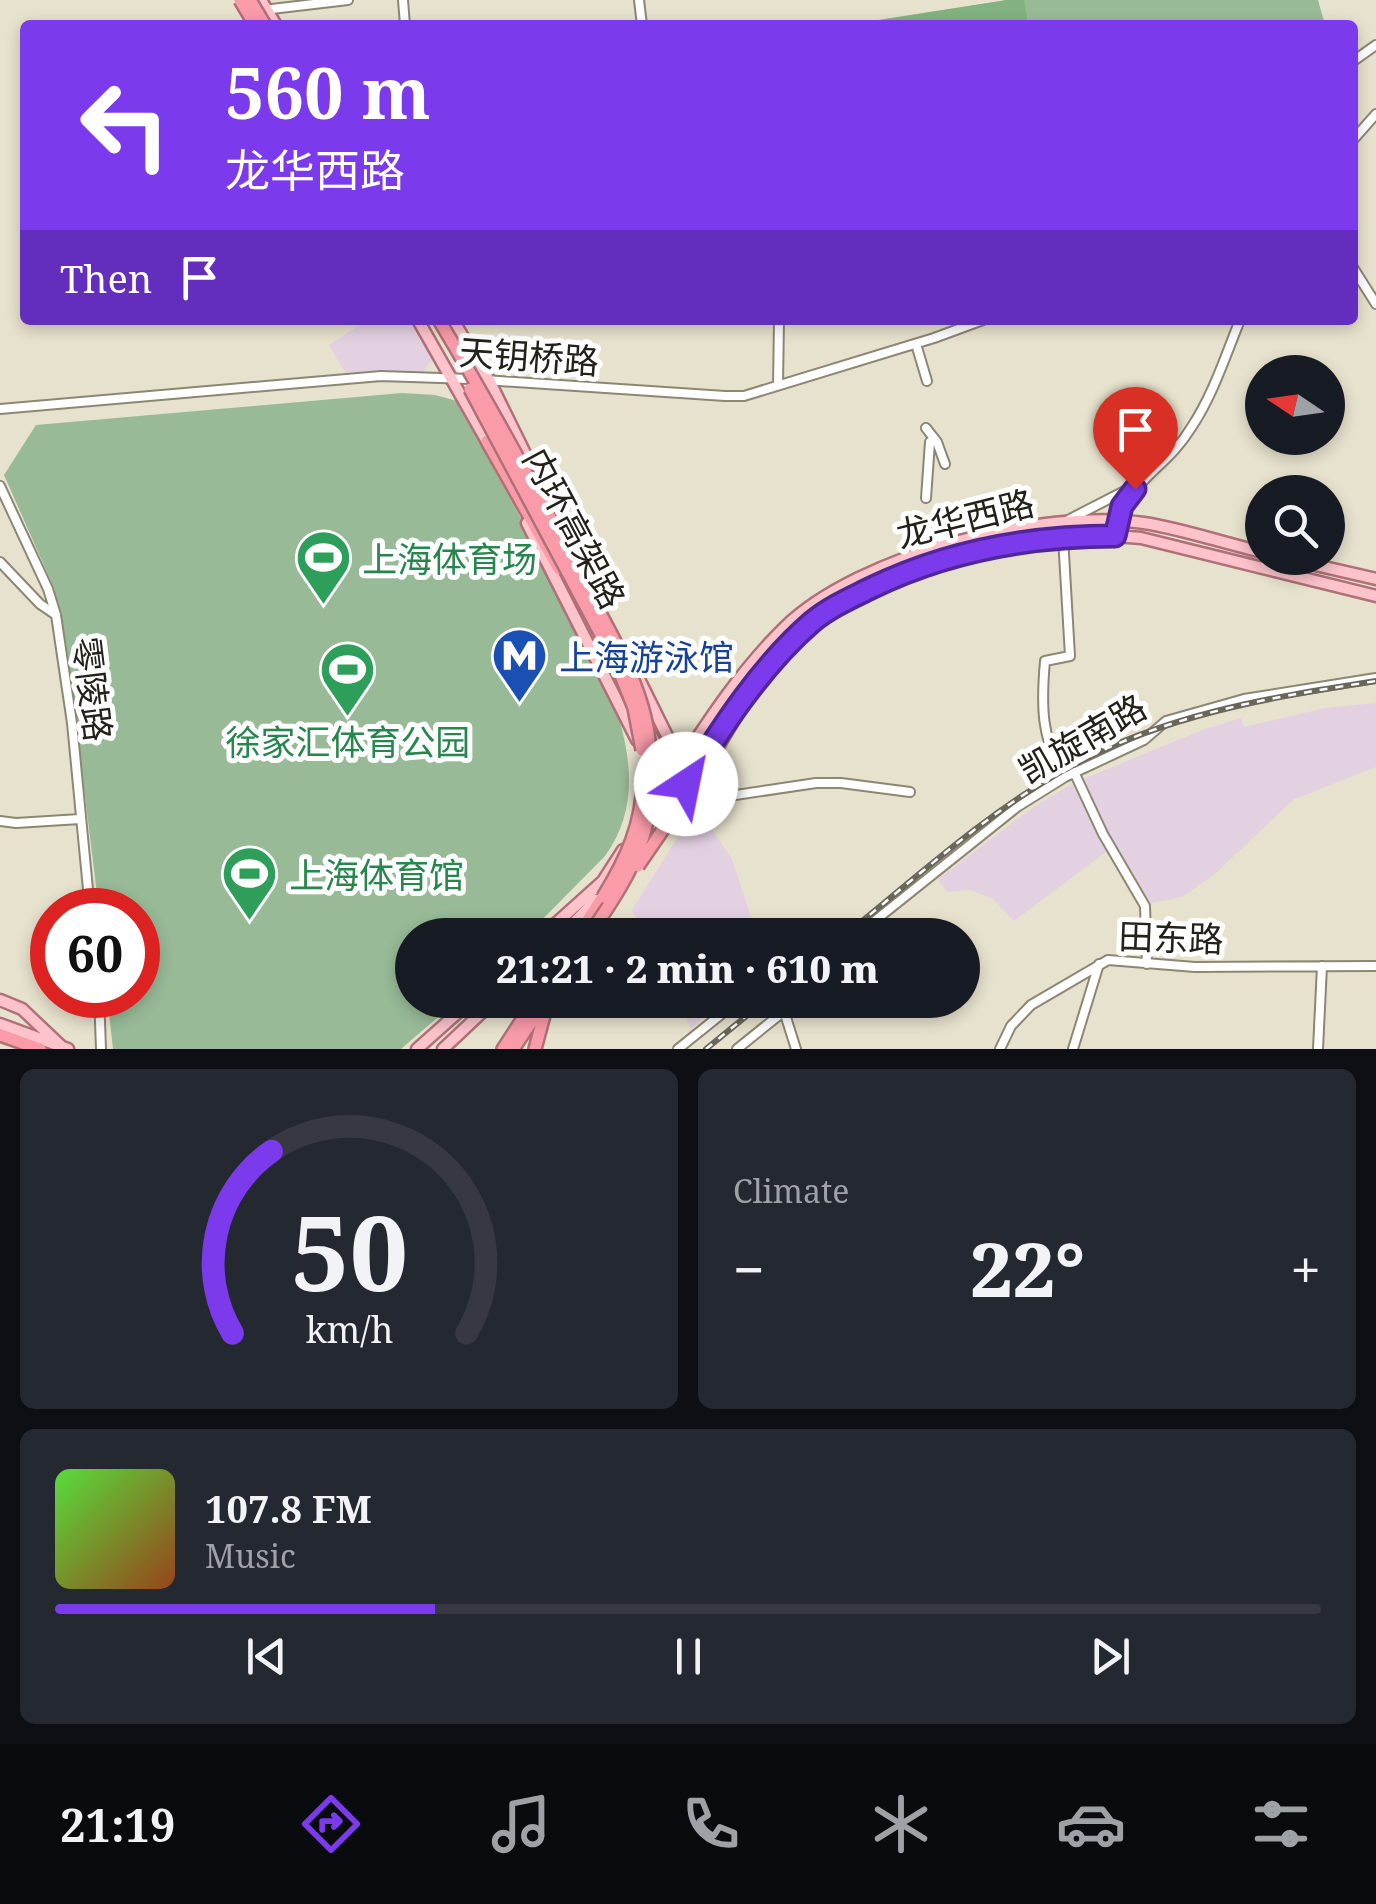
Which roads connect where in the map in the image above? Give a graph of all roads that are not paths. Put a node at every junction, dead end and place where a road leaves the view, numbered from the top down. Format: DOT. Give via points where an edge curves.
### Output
graph roads {
  1 [pos="348,0"];
  2 [pos="294,3"];
  3 [pos="264,4"];
  4 [pos="1376,114"];
  5 [pos="1358,134"];
  6 [pos="1358,276"];
  7 [pos="1376,304"];
  8 [pos="421,325"];
  9 [pos="434,325"];
  10 [pos="442,325"];
  11 [pos="456,325"];
  12 [pos="779,325"];
  13 [pos="969,325"];
  14 [pos="1238,325"];
  15 [pos="916,344"];
  16 [pos="450,378"];
  17 [pos="489,380"];
  18 [pos="927,381"];
  19 [pos="778,385"];
  20 [pos="0,410"];
  21 [pos="926,428"];
  22 [pos="488,441"];
  23 [pos="930,442"];
  24 [pos="945,464"];
  25 [pos="1144,480"];
  26 [pos="0,486"];
  27 [pos="926,498"];
  28 [pos="1117,522"];
  29 [pos="1063,523"];
  30 [pos="932,533"];
  31 [pos="1115,536"];
  32 [pos="1062,537"];
  33 [pos="948,544"];
  34 [pos="1245,548"];
  35 [pos="0,562"];
  36 [pos="40,570"];
  37 [pos="1345,572"];
  38 [pos="1376,579"];
  39 [pos="18,580"];
  40 [pos="1376,596"];
  41 [pos="56,615"];
  42 [pos="594,620"];
  43 [pos="1376,678"];
  44 [pos="754,685"];
  45 [pos="676,771"];
  46 [pos="1070,774"];
  47 [pos="686,784"];
  48 [pos="665,788"];
  49 [pos="910,792"];
  50 [pos="80,819"];
  51 [pos="0,821"];
  52 [pos="88,888"];
  53 [pos="611,902"];
  54 [pos="562,918"];
  55 [pos="580,918"];
  56 [pos="589,918"];
  57 [pos="600,918"];
  58 [pos="878,918"];
  59 [pos="1098,964"];
  60 [pos="1146,964"];
  61 [pos="1322,966"];
  62 [pos="1376,966"];
  63 [pos="0,1000"];
  64 [pos="100,1018"];
  65 [pos="452,1018"];
  66 [pos="475,1018"];
  67 [pos="523,1018"];
  68 [pos="535,1018"];
  69 [pos="542,1018"];
  70 [pos="717,1018"];
  71 [pos="775,1018"];
  72 [pos="786,1018"];
  73 [pos="0,1024"];
  74 [pos="0,1039"];
  75 [pos="65,1048"];
  76 [pos="20,1049"];
  77 [pos="40,1049"];
  78 [pos="102,1049"];
  79 [pos="417,1049"];
  80 [pos="443,1049"];
  81 [pos="503,1049"];
  82 [pos="513,1049"];
  83 [pos="535,1049"];
  84 [pos="678,1049"];
  85 [pos="737,1049"];
  86 [pos="796,1049"];
  87 [pos="1000,1049"];
  88 [pos="1074,1049"];
  89 [pos="1318,1049"];
  1 -- 2 [label="street"];
  2 -- 3 [label="street"];
  4 -- 5 [label="street"];
  6 -- 7 [label="street"];
  8 -- 16 [label="main road"];
  9 -- 42 [label="highway, 内环高架路, bridge"];
  10 -- 53 [label="highway, 内环高架路, bridge" via="561,538 643,708 648,819"];
  11 -- 17 [label="main road"];
  12 -- 19 [label="street"];
  13 -- 15 [label="street, 天钥桥路"];
  14 -- 25 [label="street" via="1192,427"];
  15 -- 18 [label="street"];
  15 -- 19 [label="street, 天钥桥路"];
  16 -- 17 [label="street, 天钥桥路"];
  16 -- 20 [label="street, 天钥桥路" via="356,378"];
  16 -- 22 [label="main road"];
  17 -- 19 [label="street, 天钥桥路" via="725,396"];
  17 -- 45 [label="main road" via="676,754"];
  21 -- 24 [label="street"];
  22 -- 42 [label="highway, bridge"];
  22 -- 45 [label="main road" via="503,457"];
  22 -- 48 [label="main road"];
  23 -- 27 [label="street"];
  25 -- 28 [label="street"];
  25 -- 29 [label="street"];
  26 -- 36 [label="street, 零陵路"];
  28 -- 29 [label="main road, 龙华西路"];
  28 -- 31 [label="street"];
  28 -- 34 [label="main road, 龙华西路"];
  29 -- 33 [label="main road, 龙华西路"];
  30 -- 33 [label="street"];
  31 -- 32 [label="main road, 龙华西路"];
  31 -- 40 [label="main road, 龙华西路"];
  32 -- 44 [label="main road, 龙华西路" via="931,563 841,602 797,636"];
  32 -- 46 [label="street" via="1070,656 1045,662 1042,707 1050,751"];
  33 -- 45 [label="main road, 龙华西路" via="879,569 807,608 732,686"];
  35 -- 39 [label="street"];
  36 -- 39 [label="street"];
  36 -- 41 [label="street, 零陵路"];
  37 -- 38 [label="main road"];
  39 -- 41 [label="street"];
  41 -- 50 [label="street, 零陵路"];
  42 -- 56 [label="highway, 内环高架路, bridge" via="634,708 643,787 629,850"];
  43 -- 46 [label="street, 凯旋南路" via="1190,713"];
  44 -- 47 [label="main road, 龙华西路"];
  44 -- 53 [label="highway, bridge"];
  45 -- 47 [label="main road"];
  45 -- 48 [label="main road, 龙华西路"];
  46 -- 58 [label="street, 凯旋南路" via="994,823"];
  46 -- 60 [label="street" via="1145,906"];
  47 -- 49 [label="street" via="710,796 816,783"];
  47 -- 55 [label="main road, 龙华西路"];
  48 -- 54 [label="main road, 龙华西路" via="603,881"];
  50 -- 51 [label="street"];
  50 -- 52 [label="street, 零陵路"];
  53 -- 57 [label="highway, 内环高架路, bridge"];
  59 -- 60 [label="street, 田东路"];
  59 -- 87 [label="street, 田东路" via="1031,1005"];
  59 -- 88 [label="street"];
  60 -- 61 [label="street, 田东路"];
  61 -- 62 [label="street, 田东路"];
  61 -- 89 [label="street"];
  63 -- 75 [label="main road" via="22,1009"];
  64 -- 78 [label="street"];
  65 -- 79 [label="main road"];
  66 -- 80 [label="main road"];
  67 -- 81 [label="highway"];
  68 -- 82 [label="highway"];
  69 -- 83 [label="highway"];
  70 -- 84 [label="street"];
  71 -- 85 [label="street"];
  72 -- 86 [label="street"];
  73 -- 75 [label="main road"];
  74 -- 76 [label="highway"];
  74 -- 77 [label="highway"];
}
